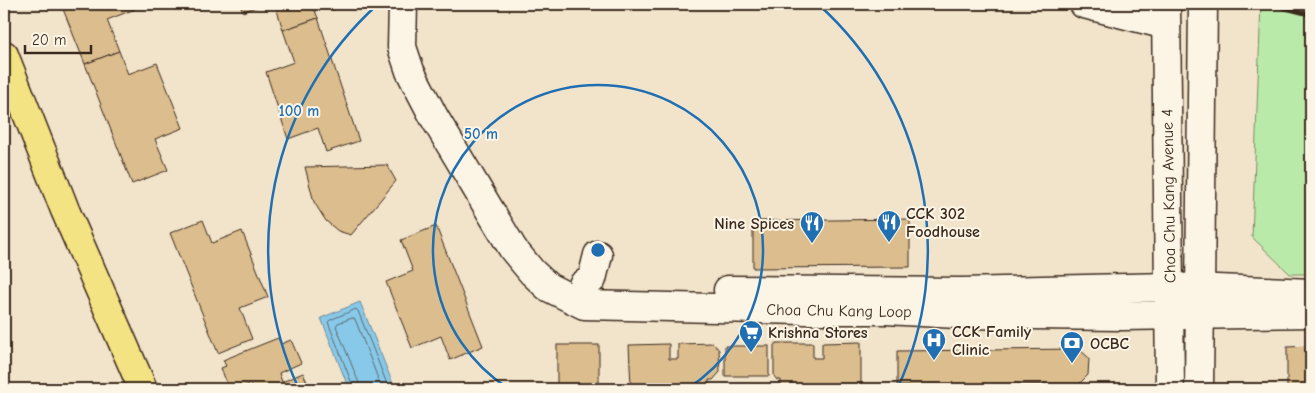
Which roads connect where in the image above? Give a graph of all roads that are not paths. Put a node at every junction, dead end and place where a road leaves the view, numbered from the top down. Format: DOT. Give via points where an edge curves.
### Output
graph roads {
  1 [pos="402,4"];
  2 [pos="419,4"];
  3 [pos="1084,4"];
  4 [pos="1203,4"];
  5 [pos="1166,14"];
  6 [pos="4,55"];
  7 [pos="438,104"];
  8 [pos="598,255"];
  9 [pos="582,285"];
  10 [pos="1169,287"];
  11 [pos="1311,293"];
  12 [pos="1200,302"];
  13 [pos="614,307"];
  14 [pos="1311,313"];
  15 [pos="1169,316"];
  16 [pos="143,389"];
  17 [pos="1170,389"];
  18 [pos="1199,389"];
  1 -- 7 [label="street, Choa Chu Kang Loop" via="402,47 410,71"];
  2 -- 7 [label="street, Choa Chu Kang Loop" via="421,48"];
  3 -- 5 [label="street"];
  4 -- 12 [label="street, Choa Chu Kang Avenue 4"];
  5 -- 10 [label="street, Choa Chu Kang Avenue 4"];
  6 -- 16 [label="main road" via="65,210"];
  7 -- 9 [label="street, Choa Chu Kang Loop" via="530,244 561,277"];
  7 -- 13 [label="street, Choa Chu Kang Loop" via="513,249 532,272 548,287 584,305"];
  8 -- 9 [label="street" via="592,279"];
  9 -- 10 [label="street, Choa Chu Kang Loop" via="601,288 888,292"];
  9 -- 13 [label="street"];
  10 -- 12 [label="street, Choa Chu Kang Loop"];
  10 -- 15 [label="street, Choa Chu Kang Avenue 4"];
  11 -- 12 [label="street, Choa Chu Kang Loop"];
  12 -- 14 [label="street, Choa Chu Kang Loop"];
  12 -- 15 [label="street, Choa Chu Kang Loop"];
  12 -- 18 [label="street, Choa Chu Kang Avenue 4"];
  13 -- 15 [label="street, Choa Chu Kang Loop"];
  15 -- 17 [label="street, Choa Chu Kang Avenue 4"];
}
